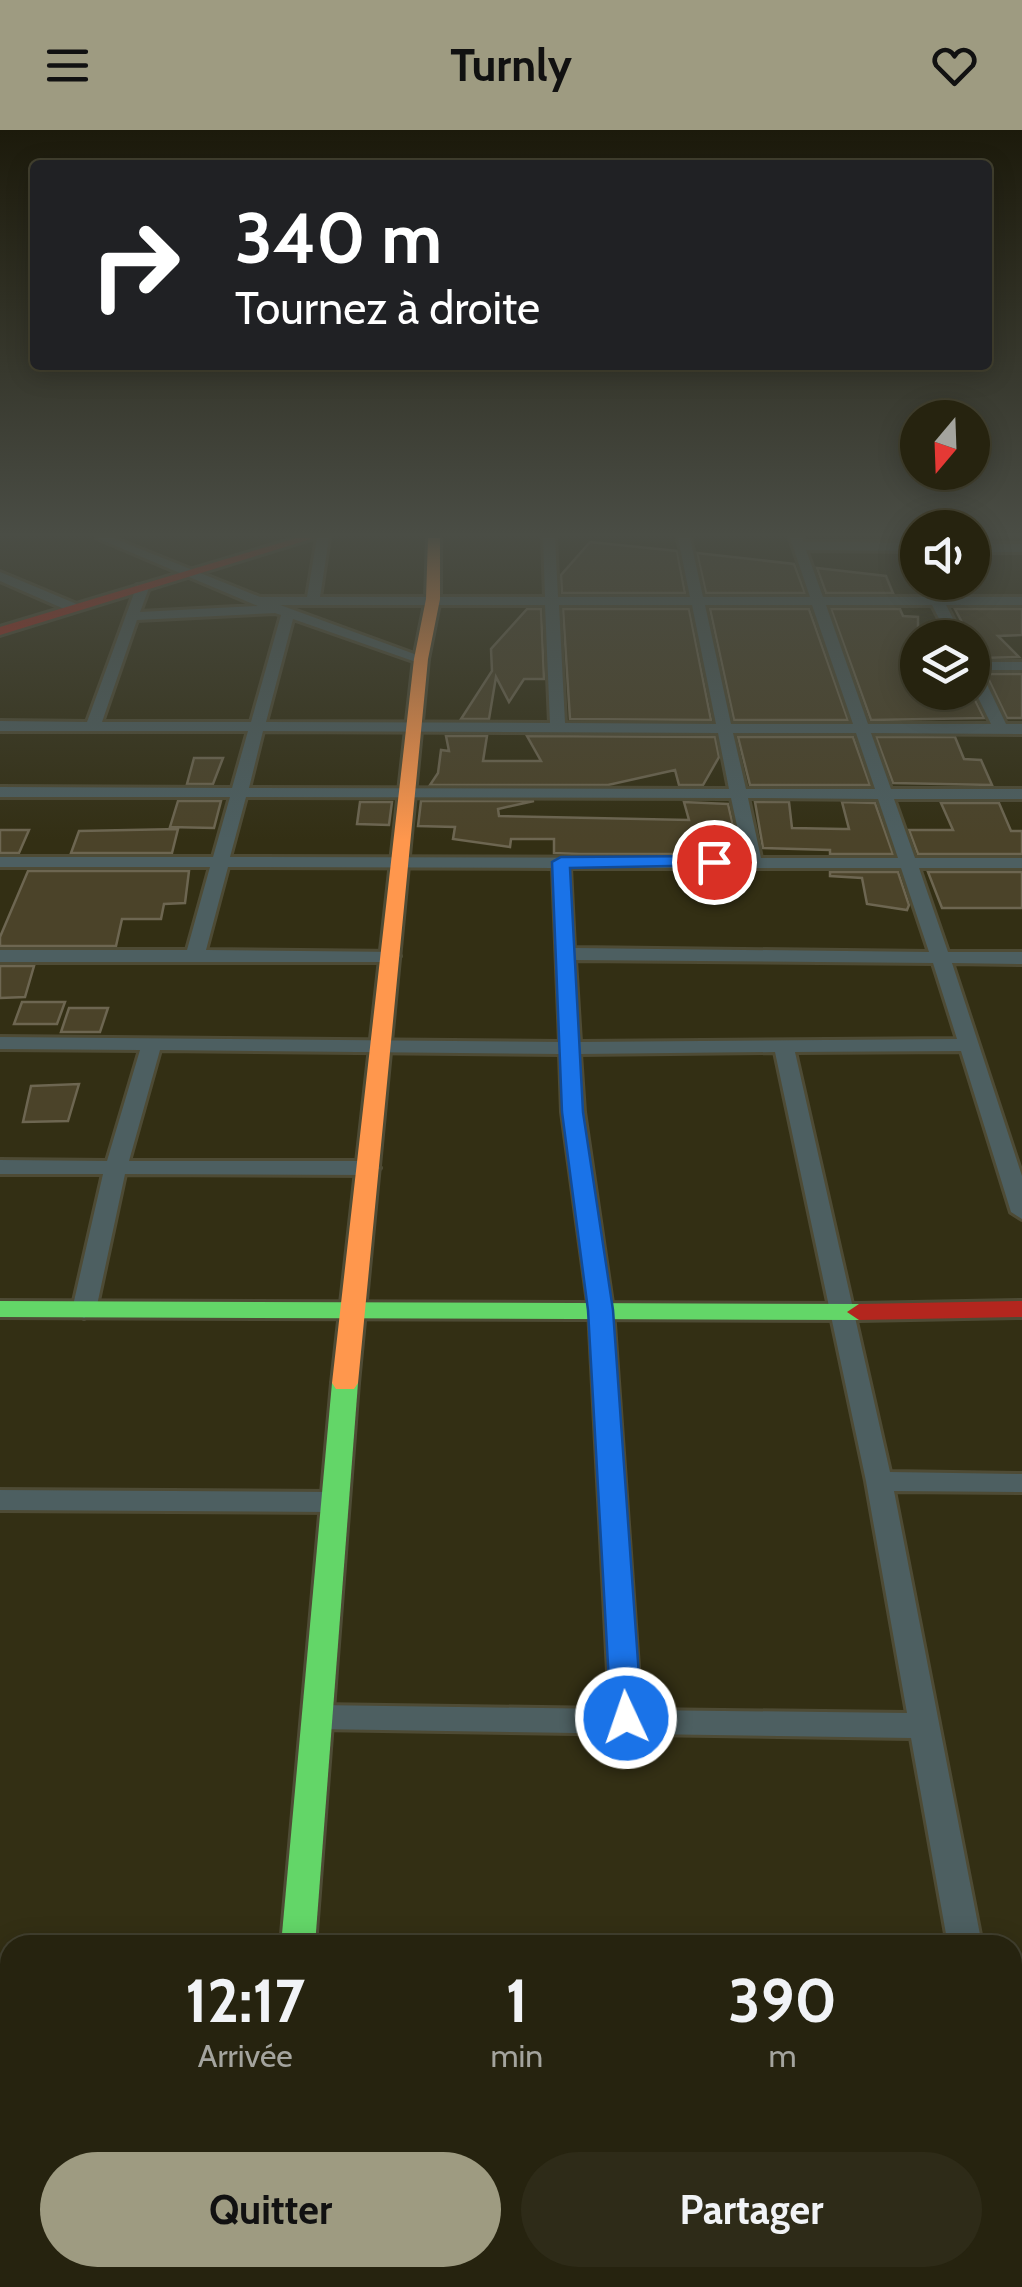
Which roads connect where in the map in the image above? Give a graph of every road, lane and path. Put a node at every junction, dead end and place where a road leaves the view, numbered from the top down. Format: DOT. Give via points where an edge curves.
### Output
graph roads {
  1 [pos="125,639"];
  2 [pos="276,639"];
  3 [pos="360,639"];
  4 [pos="425,639"];
  5 [pos="555,639"];
  6 [pos="706,639"];
  7 [pos="830,639"];
  8 [pos="421,660"];
  9 [pos="1022,666"];
  10 [pos="990,667"];
  11 [pos="990,705"];
  12 [pos="0,726"];
  13 [pos="92,726"];
  14 [pos="255,726"];
  15 [pos="414,727"];
  16 [pos="558,729"];
  17 [pos="1001,729"];
  18 [pos="1022,729"];
  19 [pos="724,730"];
  20 [pos="862,730"];
  21 [pos="407,790"];
  22 [pos="0,792"];
  23 [pos="239,792"];
  24 [pos="739,793"];
  25 [pos="884,794"];
  26 [pos="1022,794"];
  27 [pos="753,861"];
  28 [pos="221,862"];
  29 [pos="402,862"];
  30 [pos="561,862"];
  31 [pos="908,863"];
  32 [pos="1022,863"];
  33 [pos="2,867"];
  34 [pos="566,954"];
  35 [pos="195,955"];
  36 [pos="0,956"];
  37 [pos="391,956"];
  38 [pos="941,958"];
  39 [pos="1022,958"];
  40 [pos="0,1043"];
  41 [pos="152,1043"];
  42 [pos="968,1045"];
  43 [pos="382,1046"];
  44 [pos="784,1047"];
  45 [pos="569,1048"];
  46 [pos="1013,1150"];
  47 [pos="116,1167"];
  48 [pos="0,1168"];
  49 [pos="370,1168"];
  50 [pos="1022,1212"];
  51 [pos="1022,1308"];
  52 [pos="0,1309"];
  53 [pos="84,1310"];
  54 [pos="355,1310"];
  55 [pos="600,1310"];
  56 [pos="840,1312"];
  57 [pos="879,1481"];
  58 [pos="1022,1483"];
  59 [pos="332,1502"];
  60 [pos="2,1506"];
  61 [pos="317,1716"];
  62 [pos="626,1718"];
  63 [pos="926,1726"];
  64 [pos="299,1935"];
  65 [pos="963,1935"];
  1 -- 13 [label="street"];
  2 -- 14 [label="street"];
  3 -- 8 [label="street"];
  4 -- 8 [label="street"];
  5 -- 16 [label="street"];
  6 -- 19 [label="street"];
  7 -- 20 [label="street"];
  8 -- 15 [label="street"];
  9 -- 10 [label="street"];
  11 -- 17 [label="street"];
  12 -- 13 [label="street"];
  13 -- 14 [label="street"];
  14 -- 15 [label="street"];
  14 -- 23 [label="street"];
  15 -- 16 [label="street"];
  15 -- 21 [label="street"];
  16 -- 19 [label="street"];
  17 -- 18 [label="street"];
  17 -- 20 [label="street"];
  19 -- 20 [label="street"];
  19 -- 24 [label="street"];
  20 -- 25 [label="street"];
  21 -- 23 [label="street"];
  21 -- 24 [label="street"];
  21 -- 29 [label="street"];
  22 -- 23 [label="street"];
  23 -- 28 [label="street"];
  24 -- 25 [label="street"];
  24 -- 27 [label="street"];
  25 -- 26 [label="street"];
  25 -- 31 [label="street"];
  27 -- 30 [label="street"];
  27 -- 31 [label="street"];
  28 -- 29 [label="street"];
  28 -- 33 [label="street"];
  28 -- 35 [label="street"];
  29 -- 30 [label="street"];
  29 -- 37 [label="street"];
  30 -- 34 [label="street"];
  31 -- 32 [label="street"];
  31 -- 38 [label="street"];
  34 -- 38 [label="street"];
  34 -- 45 [label="street"];
  35 -- 36 [label="street"];
  35 -- 37 [label="street"];
  37 -- 43 [label="street"];
  38 -- 39 [label="street"];
  38 -- 42 [label="street"];
  40 -- 41 [label="street"];
  41 -- 43 [label="street"];
  41 -- 47 [label="street"];
  42 -- 44 [label="street"];
  42 -- 46 [label="street"];
  43 -- 45 [label="street"];
  43 -- 49 [label="street"];
  44 -- 45 [label="street"];
  44 -- 56 [label="street"];
  45 -- 55 [label="street"];
  46 -- 50 [label="street"];
  47 -- 48 [label="street"];
  47 -- 49 [label="street"];
  47 -- 53 [label="street"];
  49 -- 54 [label="street"];
  51 -- 56 [label="street"];
  52 -- 53 [label="street"];
  53 -- 54 [label="street"];
  54 -- 55 [label="street"];
  54 -- 59 [label="street"];
  55 -- 56 [label="street"];
  55 -- 62 [label="street"];
  56 -- 57 [label="street"];
  57 -- 58 [label="street"];
  57 -- 63 [label="street"];
  59 -- 60 [label="street"];
  59 -- 61 [label="street"];
  61 -- 62 [label="street"];
  61 -- 64 [label="street"];
  62 -- 63 [label="street"];
  63 -- 65 [label="street"];
}
